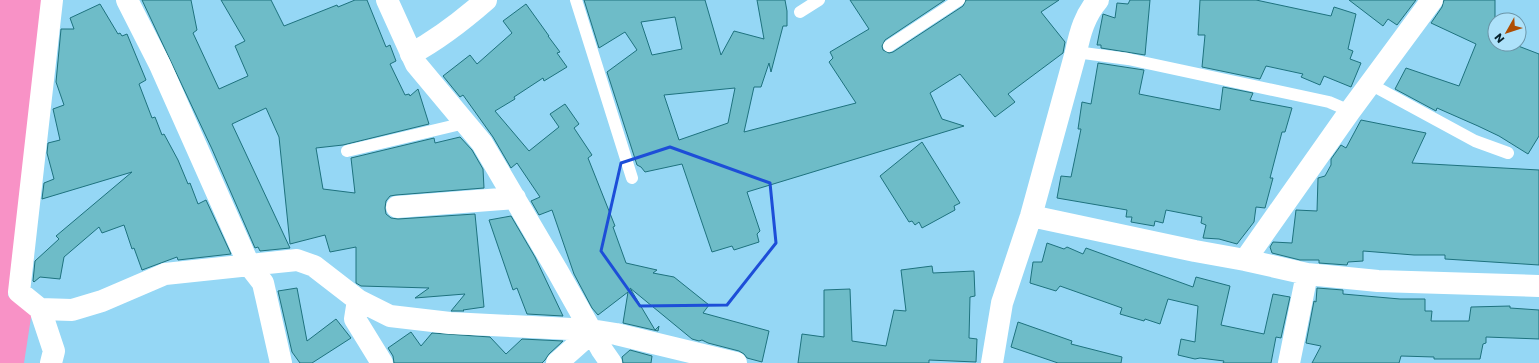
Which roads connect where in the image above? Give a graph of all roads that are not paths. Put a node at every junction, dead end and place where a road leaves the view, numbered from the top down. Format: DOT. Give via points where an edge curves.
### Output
graph roads {
  1 [pos="52,0"];
  2 [pos="127,0"];
  3 [pos="387,0"];
  4 [pos="486,0"];
  5 [pos="576,0"];
  6 [pos="819,0"];
  7 [pos="959,0"];
  8 [pos="1098,0"];
  9 [pos="1432,0"];
  10 [pos="800,12"];
  11 [pos="889,46"];
  12 [pos="1076,52"];
  13 [pos="411,54"];
  14 [pos="1370,84"];
  15 [pos="1350,112"];
  16 [pos="465,123"];
  17 [pos="347,151"];
  18 [pos="1508,154"];
  19 [pos="632,178"];
  20 [pos="515,198"];
  21 [pos="397,207"];
  22 [pos="1031,216"];
  23 [pos="1245,260"];
  24 [pos="249,265"];
  25 [pos="1307,274"];
  26 [pos="1539,286"];
  27 [pos="358,300"];
  28 [pos="40,309"];
  29 [pos="591,330"];
  30 [pos="51,363"];
  31 [pos="281,363"];
  32 [pos="382,363"];
  33 [pos="557,363"];
  34 [pos="611,363"];
  35 [pos="736,363"];
  36 [pos="992,363"];
  37 [pos="1289,363"];
  1 -- 28 [label="street" via="19,292"];
  2 -- 24 [label="street" via="160,65"];
  3 -- 13 [label="street"];
  4 -- 13 [label="street" via="460,23"];
  5 -- 19 [label="lane"];
  6 -- 10 [label="lane"];
  7 -- 11 [label="lane"];
  8 -- 12 [label="street" via="1089,11"];
  9 -- 14 [label="street"];
  12 -- 15 [label="lane" via="1128,58 1329,102"];
  12 -- 22 [label="street"];
  13 -- 16 [label="street" via="422,73"];
  14 -- 15 [label="street"];
  14 -- 18 [label="lane" via="1474,141"];
  15 -- 23 [label="street"];
  16 -- 17 [label="lane"];
  16 -- 20 [label="street" via="482,143"];
  20 -- 21 [label="street"];
  20 -- 29 [label="street"];
  22 -- 23 [label="street"];
  22 -- 36 [label="street" via="1002,303"];
  23 -- 25 [label="street"];
  24 -- 27 [label="street" via="297,260 314,266"];
  24 -- 28 [label="street" via="165,274 102,301 72,310"];
  24 -- 31 [label="street" via="263,283"];
  25 -- 26 [label="street" via="1378,281"];
  25 -- 37 [label="street"];
  27 -- 29 [label="street" via="390,316 450,323"];
  27 -- 32 [label="street" via="354,319"];
  28 -- 30 [label="street" via="54,351"];
  29 -- 33 [label="street"];
  29 -- 34 [label="street"];
  29 -- 35 [label="street"];
}
